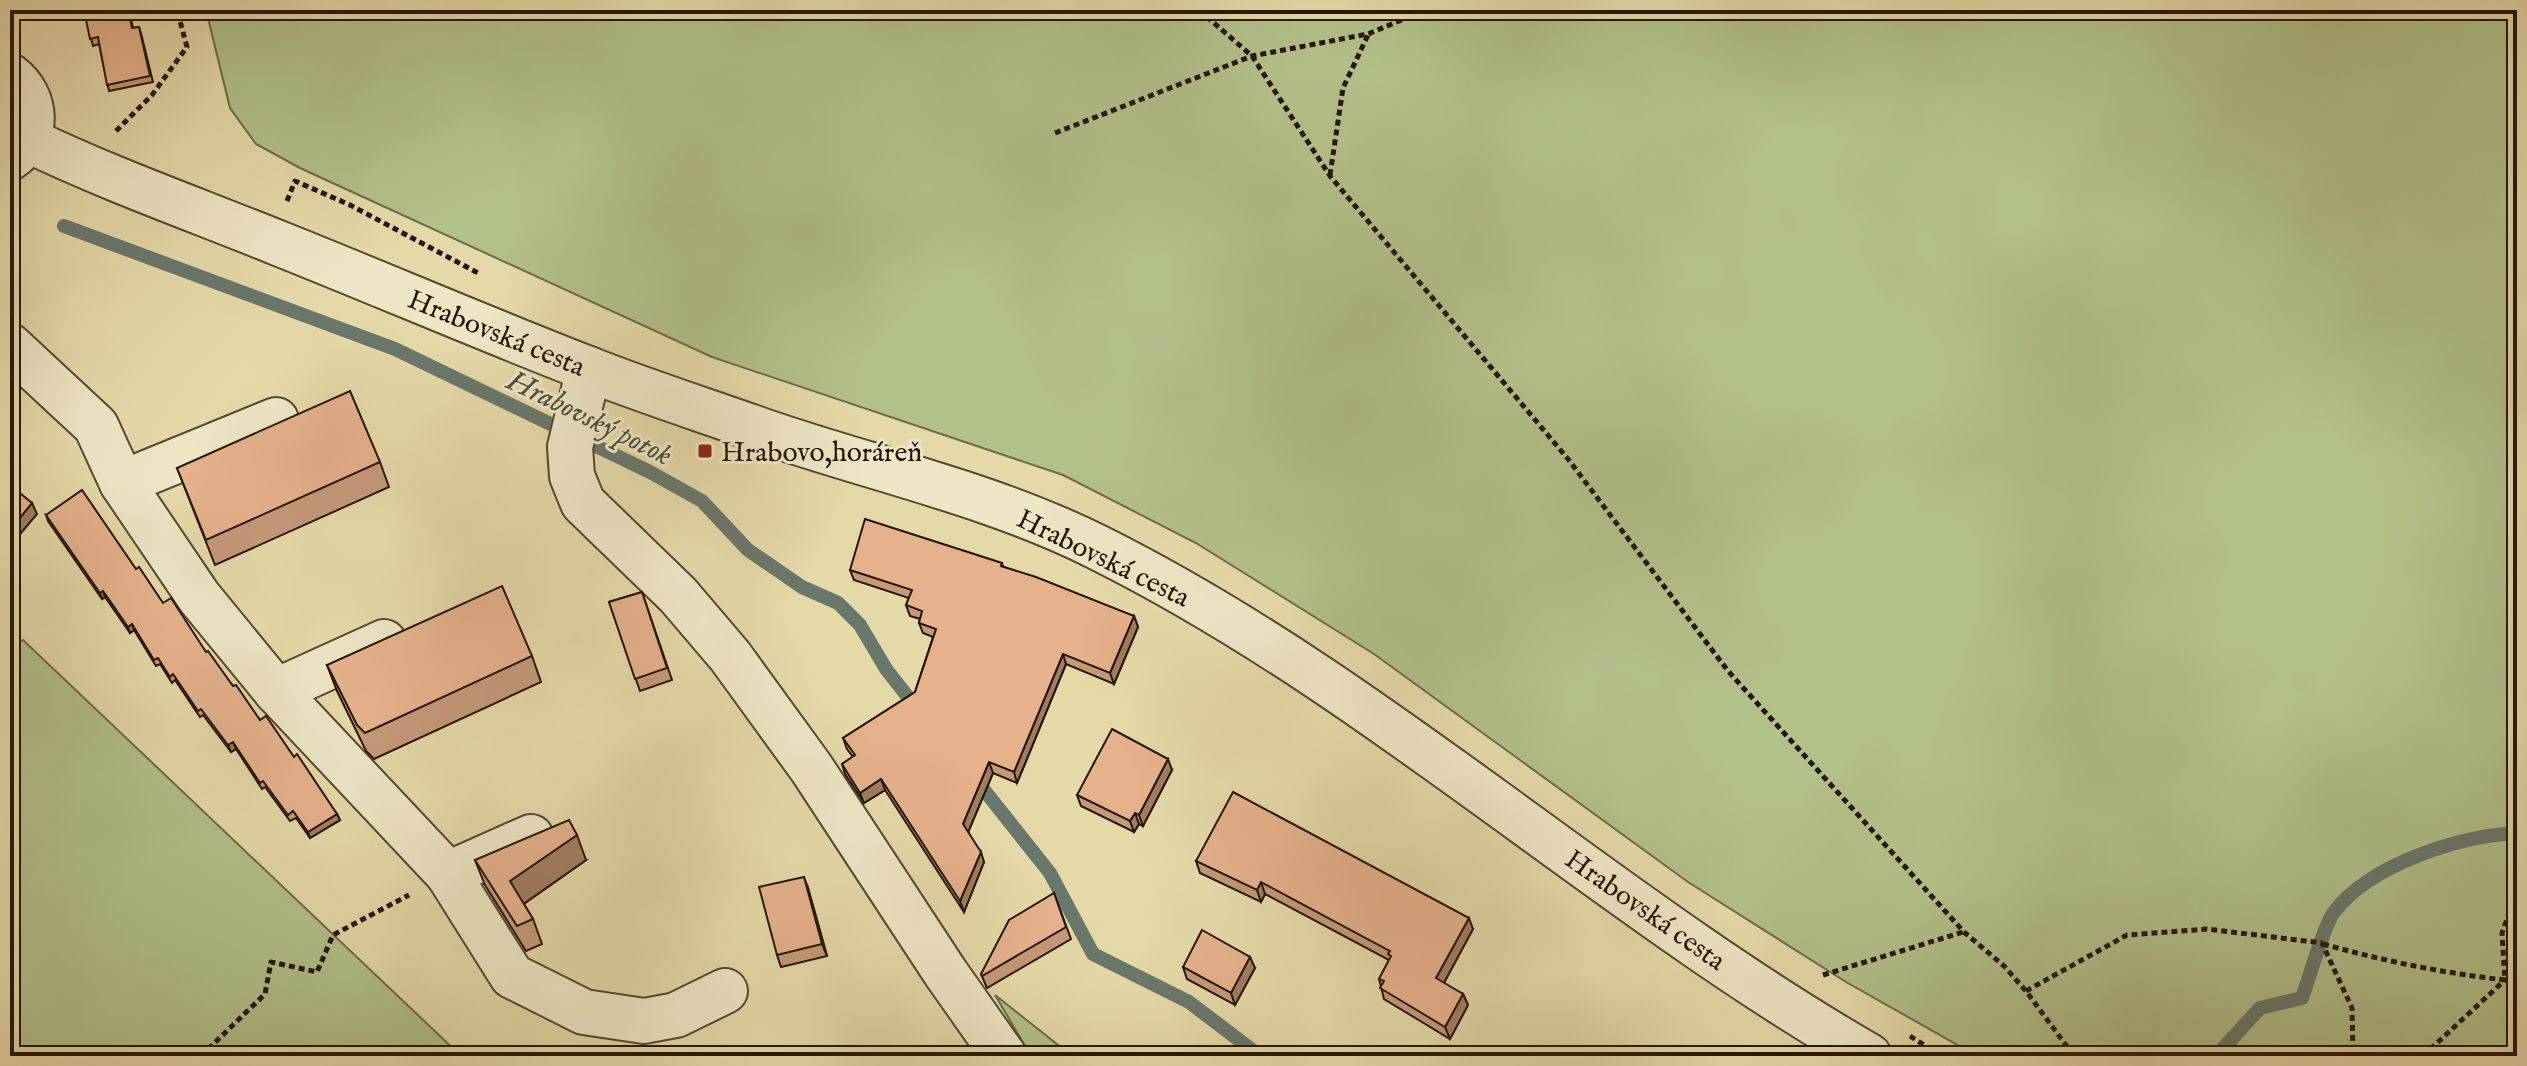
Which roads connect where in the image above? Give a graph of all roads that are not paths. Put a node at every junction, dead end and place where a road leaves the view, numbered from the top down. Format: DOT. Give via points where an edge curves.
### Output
graph roads {
  1 [pos="10,76"];
  2 [pos="19,149"];
  3 [pos="10,346"];
  4 [pos="589,369"];
  5 [pos="276,420"];
  6 [pos="122,483"];
  7 [pos="414,628"];
  8 [pos="276,691"];
  9 [pos="559,825"];
  10 [pos="448,874"];
  11 [pos="725,991"];
  12 [pos="1004,1056"];
  13 [pos="1869,1056"];
  1 -- 2 [label="street" via="32,107 32,124"];
  2 -- 4 [label="street, Hrabovská cesta" via="110,176"];
  3 -- 6 [label="street" via="96,426"];
  4 -- 12 [label="street" via="573,430 572,476 583,503 678,595 740,668"];
  4 -- 13 [label="street, Hrabovská cesta" via="1019,513 1095,546 1240,626 1435,757 1675,931"];
  5 -- 6 [label="street"];
  6 -- 8 [label="street" via="199,597"];
  7 -- 8 [label="street"];
  8 -- 10 [label="street"];
  9 -- 10 [label="street"];
  10 -- 11 [label="street" via="512,976 584,1012 644,1021 676,1015"];
}
